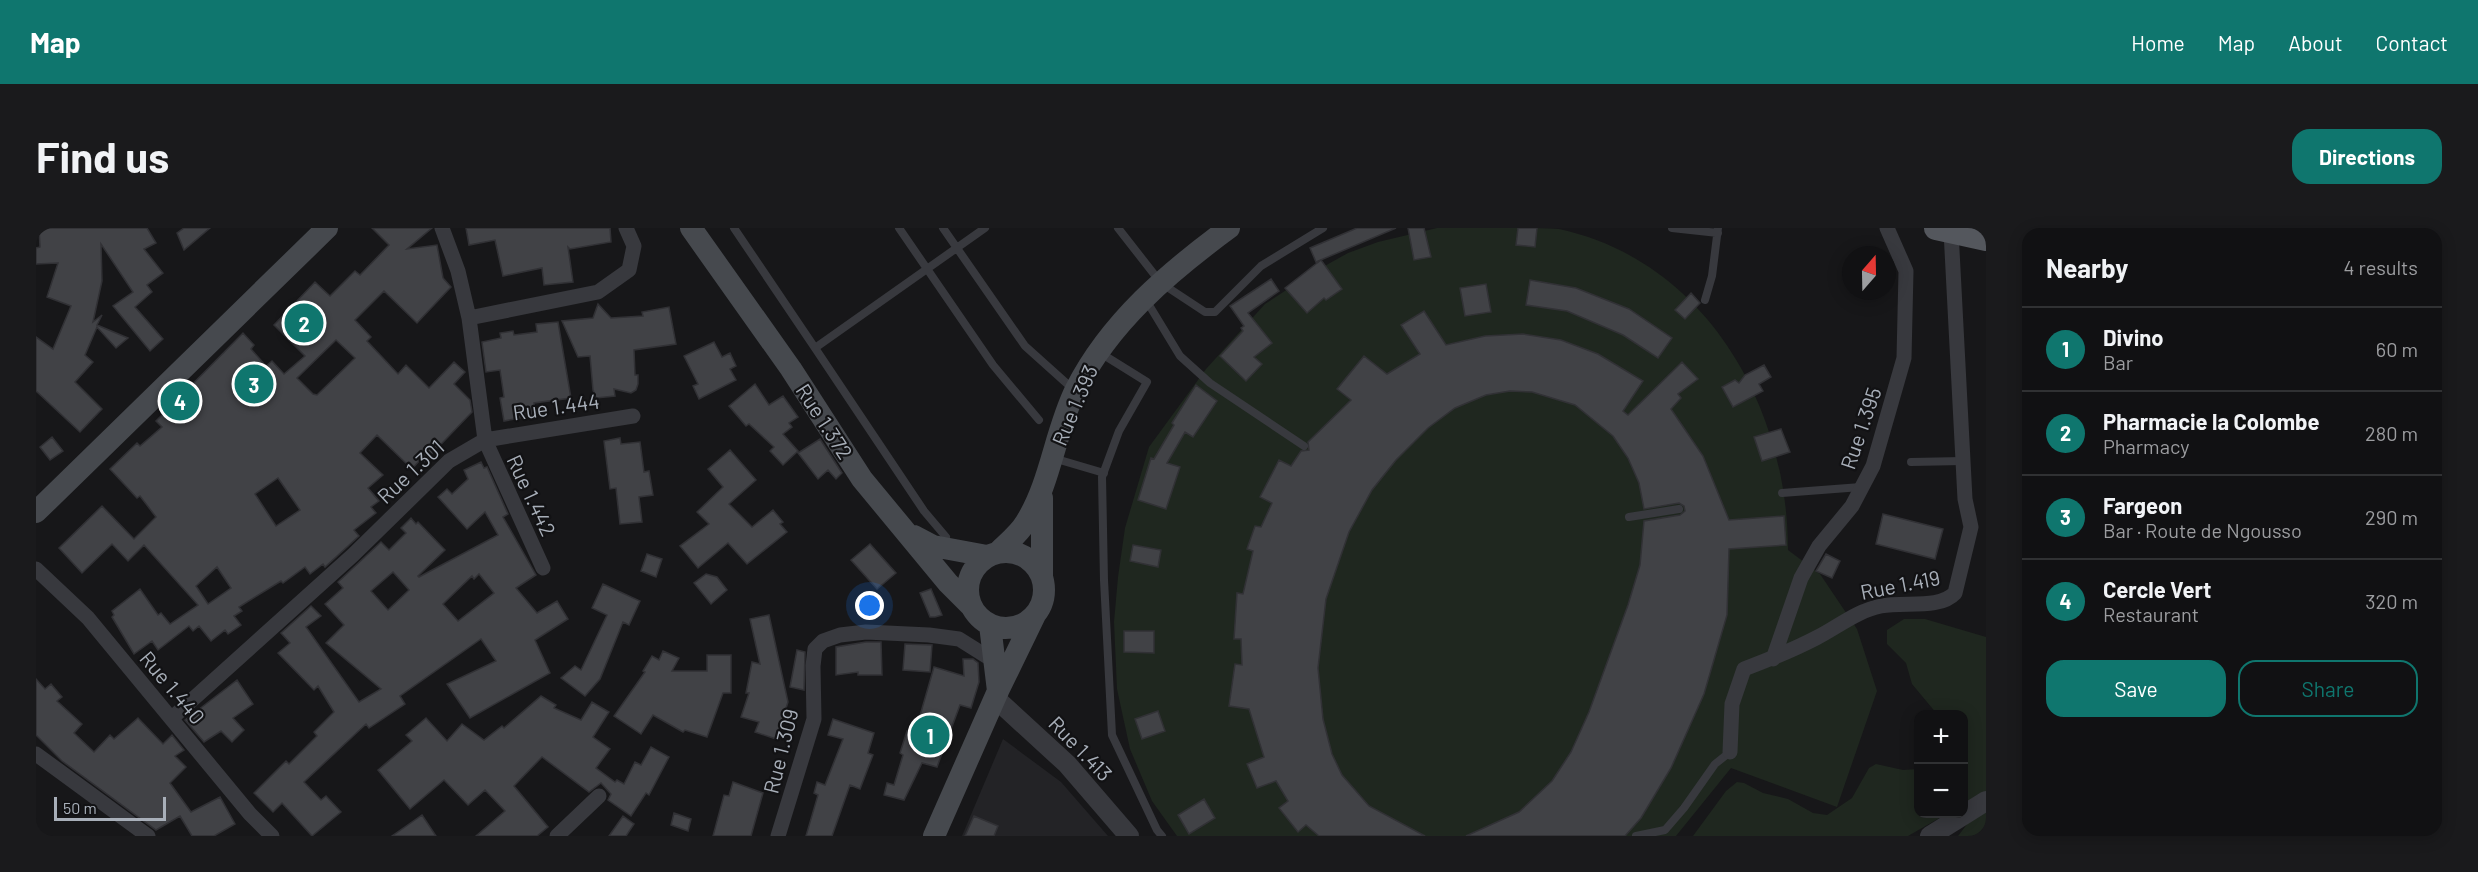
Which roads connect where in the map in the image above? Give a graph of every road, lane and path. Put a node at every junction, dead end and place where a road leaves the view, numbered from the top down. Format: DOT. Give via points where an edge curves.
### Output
graph roads {
  1 [pos="327,228"];
  2 [pos="442,228"];
  3 [pos="626,228"];
  4 [pos="691,228"];
  5 [pos="734,228"];
  6 [pos="899,228"];
  7 [pos="944,228"];
  8 [pos="985,228"];
  9 [pos="1118,228"];
  10 [pos="1229,228"];
  11 [pos="1323,228"];
  12 [pos="1672,228"];
  13 [pos="1887,228"];
  14 [pos="1944,229"];
  15 [pos="1718,230"];
  16 [pos="1986,239"];
  17 [pos="957,248"];
  18 [pos="928,268"];
  19 [pos="1153,291"];
  20 [pos="1705,300"];
  21 [pos="469,318"];
  22 [pos="815,348"];
  23 [pos="1098,352"];
  24 [pos="1075,391"];
  25 [pos="633,416"];
  26 [pos="1039,420"];
  27 [pos="485,440"];
  28 [pos="1305,446"];
  29 [pos="1052,457"];
  30 [pos="1964,461"];
  31 [pos="1911,462"];
  32 [pos="1104,473"];
  33 [pos="1043,482"];
  34 [pos="1862,487"];
  35 [pos="1782,494"];
  36 [pos="1679,509"];
  37 [pos="36,512"];
  38 [pos="1629,516"];
  39 [pos="905,531"];
  40 [pos="946,537"];
  41 [pos="992,554"];
  42 [pos="543,568"];
  43 [pos="36,569"];
  44 [pos="1042,577"];
  45 [pos="970,605"];
  46 [pos="1035,615"];
  47 [pos="990,625"];
  48 [pos="1773,658"];
  49 [pos="994,661"];
  50 [pos="996,695"];
  51 [pos="172,718"];
  52 [pos="1730,752"];
  53 [pos="36,755"];
  54 [pos="599,796"];
  55 [pos="1986,801"];
  56 [pos="148,836"];
  57 [pos="272,836"];
  58 [pos="557,836"];
  59 [pos="778,836"];
  60 [pos="934,836"];
  61 [pos="1129,836"];
  62 [pos="1162,836"];
  63 [pos="1636,836"];
  64 [pos="1930,836"];
  1 -- 37 [label="main road"];
  2 -- 21 [label="street"];
  3 -- 21 [label="street" via="634,246 629,270 598,292"];
  4 -- 39 [label="main road, Rue 1.372" via="791,369 862,479"];
  5 -- 22 [label="lane"];
  6 -- 18 [label="lane"];
  7 -- 17 [label="lane"];
  8 -- 17 [label="lane"];
  9 -- 19 [label="lane"];
  10 -- 19 [label="main road, Rue 1.393" via="1186,258"];
  11 -- 19 [label="lane" via="1261,266 1215,312 1205,312"];
  12 -- 15 [label="lane"];
  13 -- 34 [label="street, Rue 1.395" via="1906,271 1904,358 1873,466"];
  14 -- 16 [label="main road"];
  14 -- 30 [label="street, Rue 1.419"];
  15 -- 20 [label="lane"];
  17 -- 18 [label="lane"];
  17 -- 24 [label="lane" via="1025,346"];
  18 -- 22 [label="lane"];
  18 -- 26 [label="lane" via="993,365"];
  19 -- 23 [label="main road, Rue 1.393"];
  19 -- 28 [label="lane" via="1180,356 1210,383"];
  21 -- 27 [label="street"];
  22 -- 40 [label="lane" via="924,511"];
  23 -- 24 [label="main road, Rue 1.393"];
  23 -- 32 [label="lane" via="1147,382 1119,431"];
  24 -- 29 [label="main road, Rue 1.393"];
  25 -- 27 [label="street, Rue 1.444"];
  27 -- 42 [label="street, Rue 1.442"];
  27 -- 51 [label="street, Rue 1.301" via="448,461 353,555"];
  29 -- 32 [label="lane"];
  29 -- 33 [label="main road, Rue 1.393"];
  30 -- 31 [label="lane"];
  30 -- 48 [label="street, Rue 1.419" via="1965,499 1971,527 1955,592 1948,600 1879,606"];
  32 -- 62 [label="lane" via="1104,580 1112,735"];
  33 -- 41 [label="main road, Rue 1.393" via="1026,523"];
  33 -- 44 [label="main road"];
  34 -- 35 [label="lane"];
  34 -- 48 [label="street, Rue 1.395" via="1801,578"];
  36 -- 38 [label="lane"];
  39 -- 41 [label="main road" via="933,546"];
  39 -- 45 [label="main road, Rue 1.372"];
  41 -- 44 [label="main road" via="1007,551 1025,556"];
  41 -- 45 [label="main road" via="976,566 969,578"];
  43 -- 51 [label="street, Rue 1.440" via="88,618"];
  44 -- 46 [label="main road" via="1044,593"];
  45 -- 47 [label="main road"];
  46 -- 47 [label="main road" via="1019,626"];
  46 -- 50 [label="main road"];
  47 -- 49 [label="main road"];
  48 -- 52 [label="street, Rue 1.419" via="1744,669 1732,704"];
  49 -- 50 [label="main road"];
  49 -- 59 [label="street, Rue 1.309" via="959,639 929,635 866,632 823,641 815,649 813,666 814,720"];
  50 -- 60 [label="main road"];
  50 -- 61 [label="street, Rue 1.413" via="1068,764"];
  51 -- 57 [label="street, Rue 1.440"];
  52 -- 63 [label="lane" via="1715,764 1665,830"];
  53 -- 56 [label="street"];
  54 -- 58 [label="street"];
  55 -- 64 [label="street"];
}
